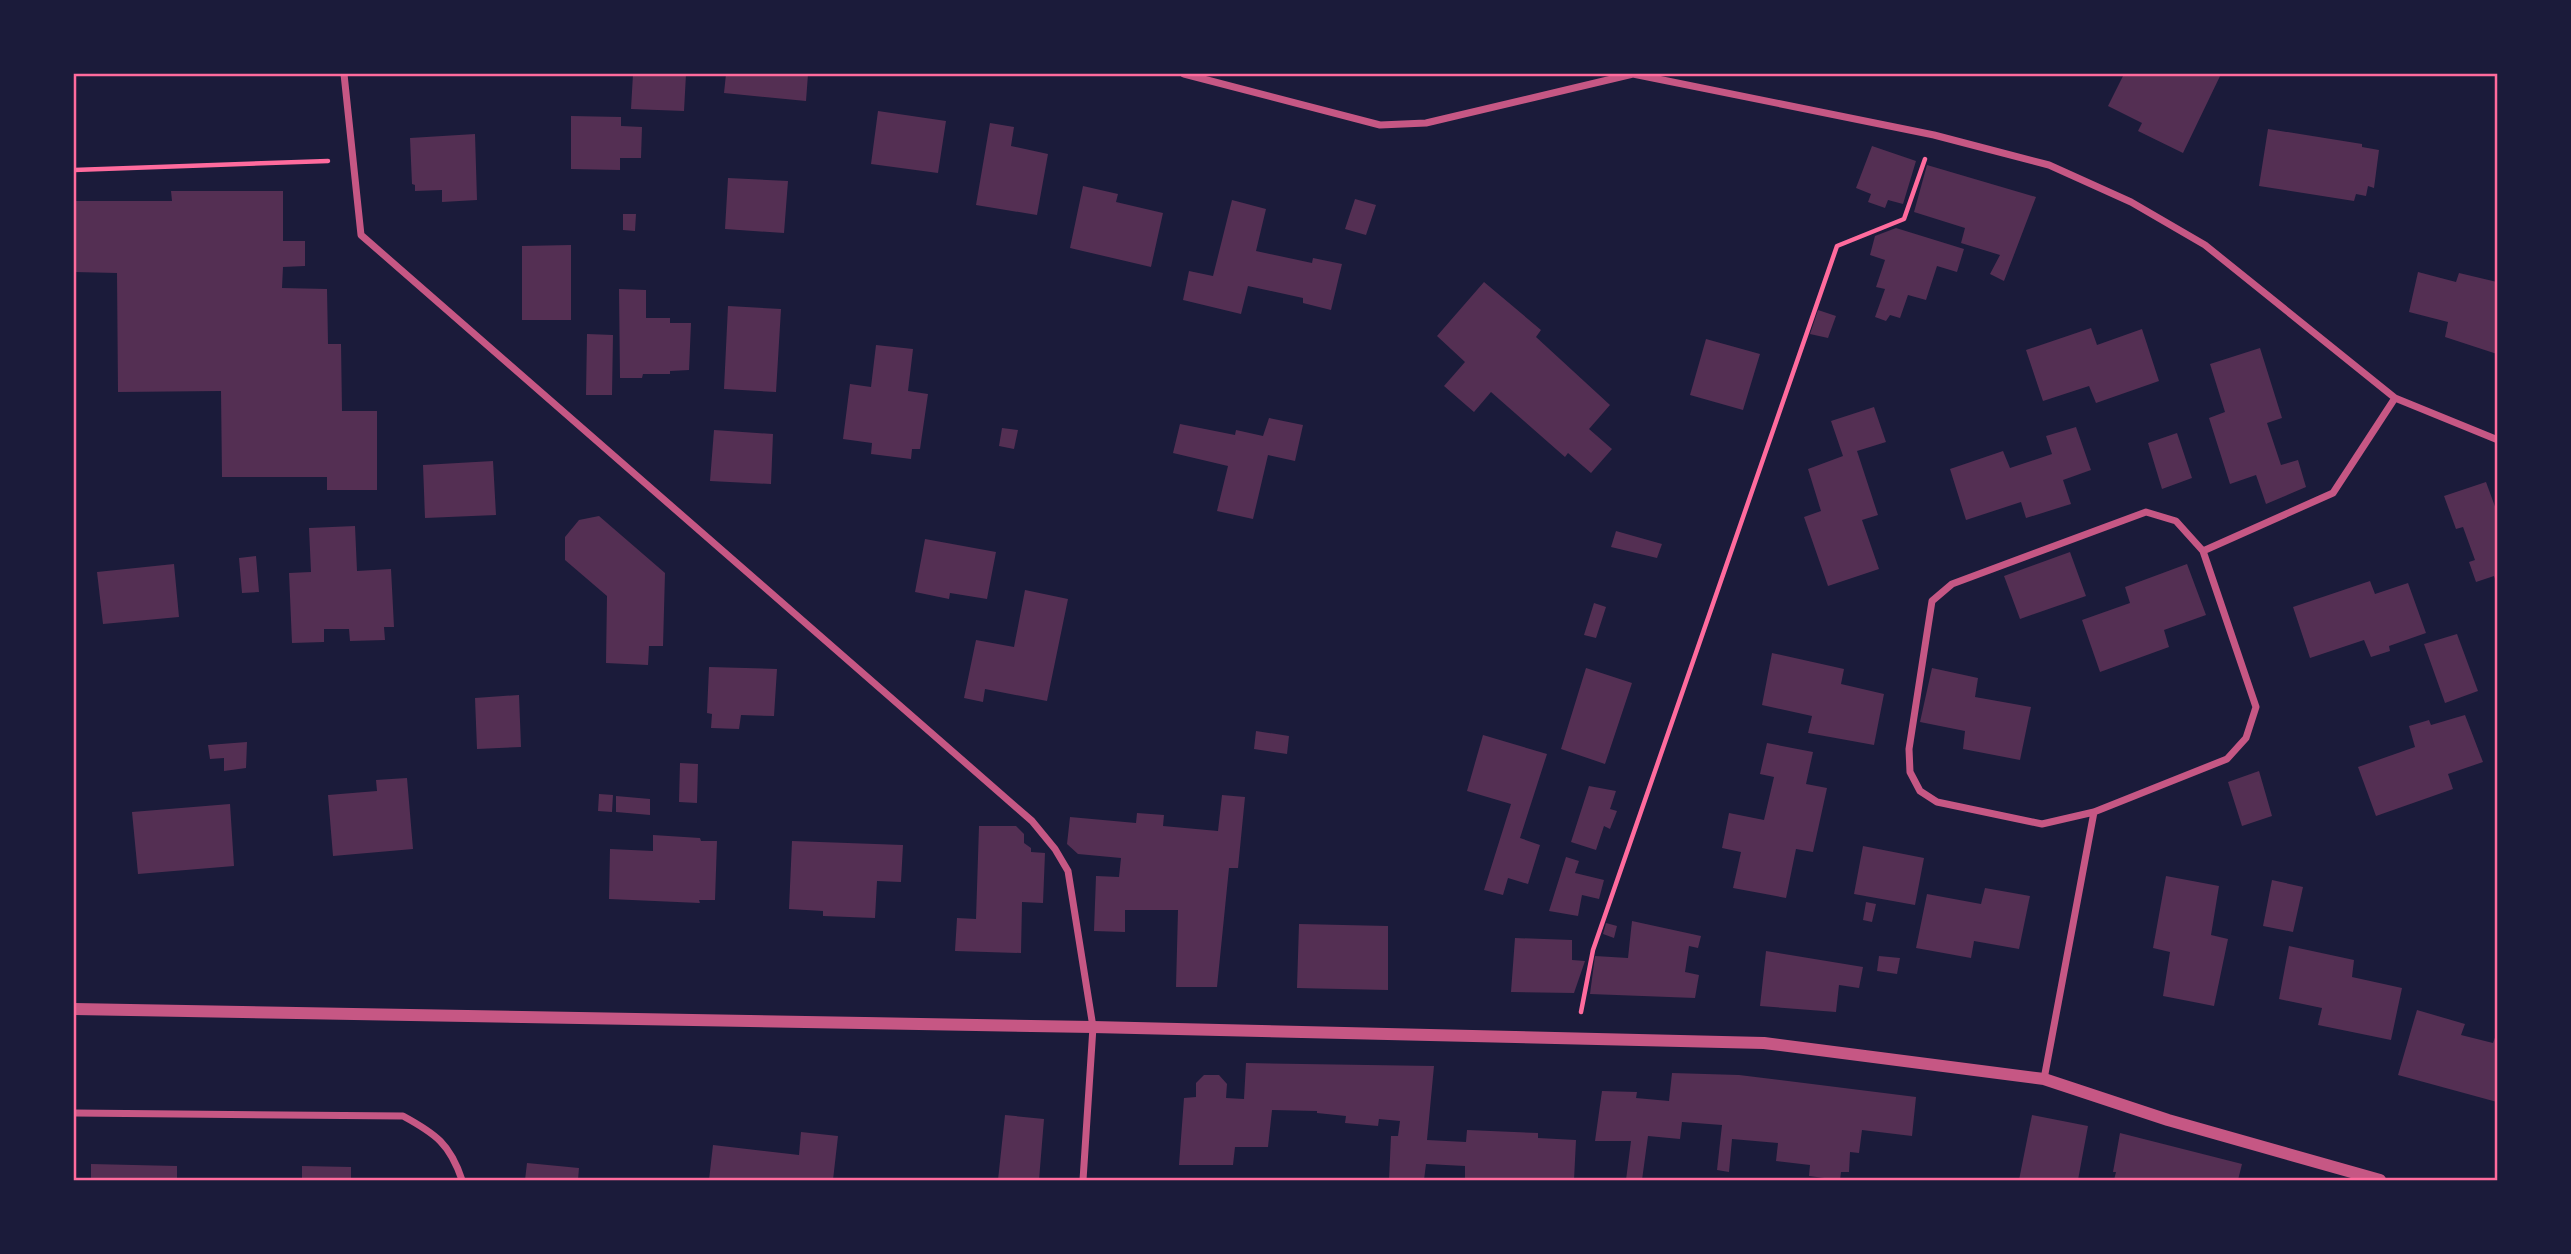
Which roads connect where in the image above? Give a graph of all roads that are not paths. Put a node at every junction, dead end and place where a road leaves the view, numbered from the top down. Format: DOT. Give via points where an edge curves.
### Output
graph roads {
  1 [pos="344,74"];
  2 [pos="1184,74"];
  3 [pos="1633,74"];
  4 [pos="2395,398"];
  5 [pos="2497,440"];
  6 [pos="2203,551"];
  7 [pos="2094,812"];
  8 [pos="74,1009"];
  9 [pos="1093,1027"];
  10 [pos="2044,1079"];
  11 [pos="74,1113"];
  12 [pos="462,1181"];
  13 [pos="1083,1181"];
  14 [pos="2380,1181"];
  1 -- 9 [label="street" via="361,235 1032,821 1068,871"];
  2 -- 3 [label="street" via="1380,125 1426,123"];
  3 -- 4 [label="street" via="1934,135 2049,165 2131,202 2205,245"];
  4 -- 5 [label="street"];
  4 -- 6 [label="street" via="2333,493"];
  6 -- 7 [label="street" via="2256,707 2246,738 2227,759"];
  6 -- 7 [label="street" via="2176,521 2146,512 1952,584 1932,601 1909,749 1910,772 1920,791 1937,802 2042,824"];
  7 -- 10 [label="street"];
  8 -- 9 [label="street"];
  9 -- 10 [label="street" via="1764,1043"];
  9 -- 13 [label="street"];
  10 -- 14 [label="street"];
  11 -- 12 [label="street" via="403,1116 433,1133 455,1159"];
}
